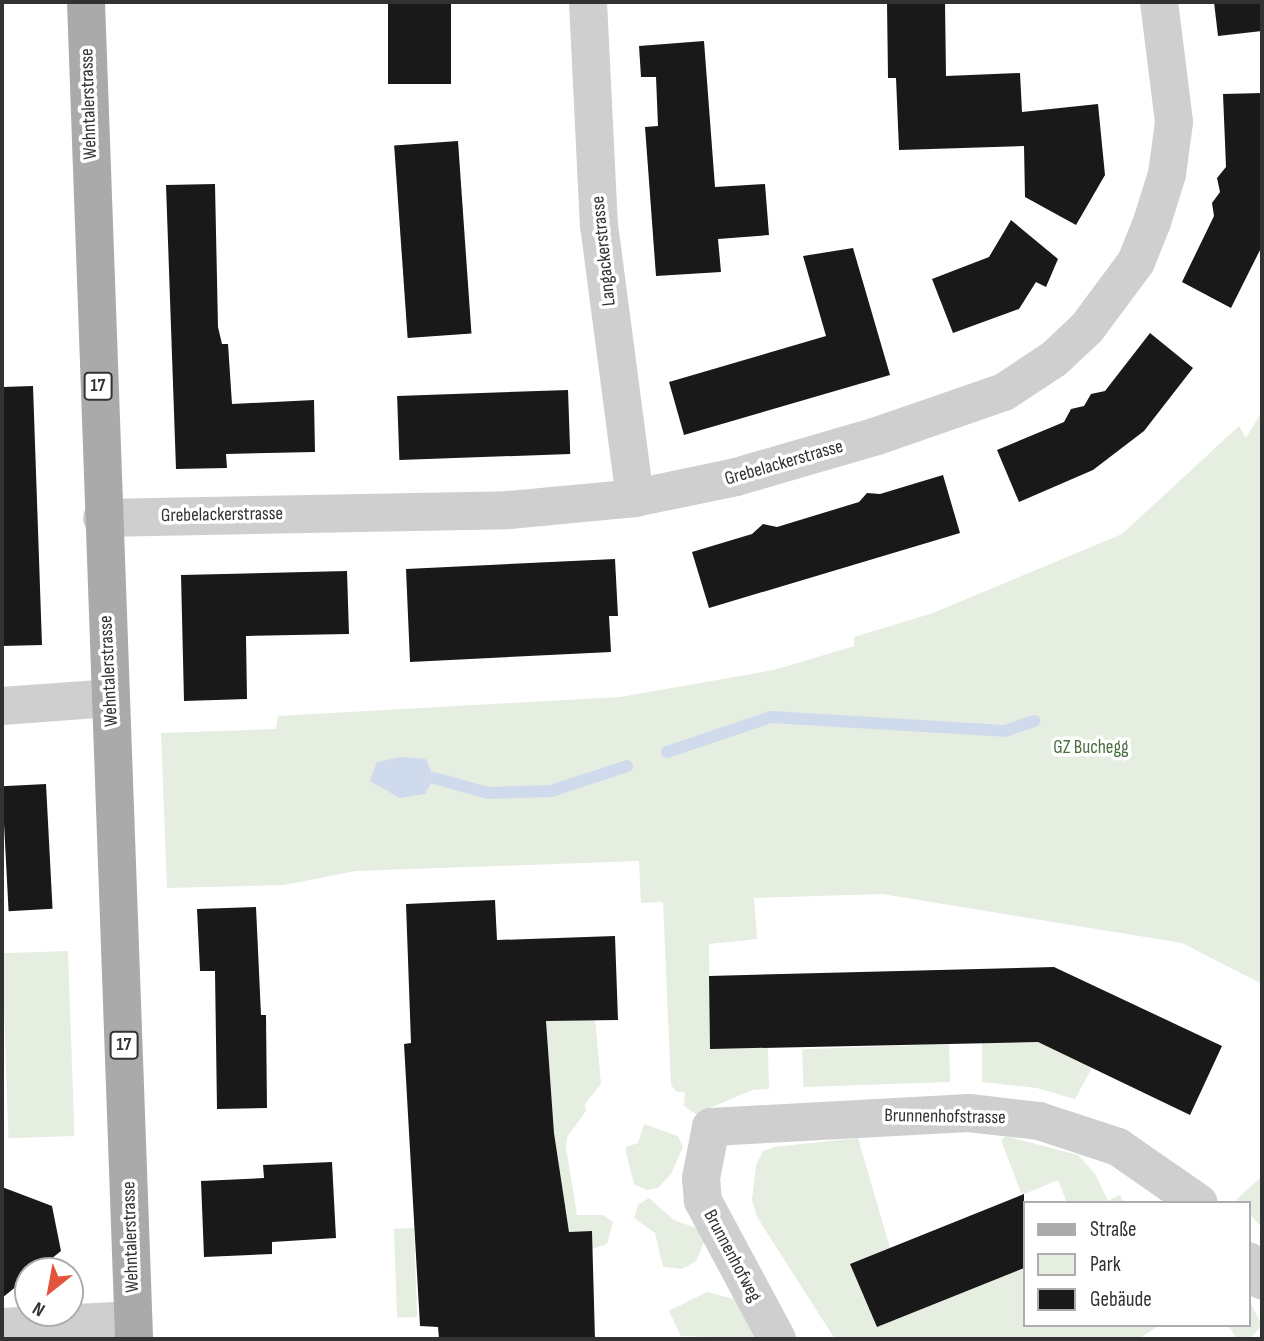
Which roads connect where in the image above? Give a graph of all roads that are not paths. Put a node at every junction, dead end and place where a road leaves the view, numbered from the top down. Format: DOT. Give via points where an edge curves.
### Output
graph roads {
  1 [pos="86,2"];
  2 [pos="588,2"];
  3 [pos="1159,2"];
  4 [pos="635,498"];
  5 [pos="103,517"];
  6 [pos="110,698"];
  7 [pos="2,706"];
  8 [pos="711,1127"];
  9 [pos="1196,1201"];
  10 [pos="1250,1264"];
  11 [pos="1262,1280"];
  12 [pos="2,1326"];
  13 [pos="134,1330"];
  14 [pos="777,1339"];
  1 -- 5 [label="main road, Wehntalerstrasse / 17"];
  2 -- 4 [label="street, Langackerstrasse" via="599,225"];
  3 -- 4 [label="street, Grebelackerstrasse" via="1174,122 1167,174 1136,262 1087,328 1054,359 1004,392 749,474"];
  4 -- 5 [label="street, Grebelackerstrasse" via="509,510"];
  5 -- 6 [label="main road, Wehntalerstrasse / 17"];
  6 -- 7 [label="street"];
  6 -- 13 [label="main road, Wehntalerstrasse / 17"];
  8 -- 9 [label="street, Brunnenhofstrasse" via="969,1113 1039,1121 1118,1147"];
  8 -- 14 [label="street, Brunnenhofweg" via="701,1178 703,1201"];
  10 -- 11 [label="street"];
  12 -- 13 [label="street"];
}
